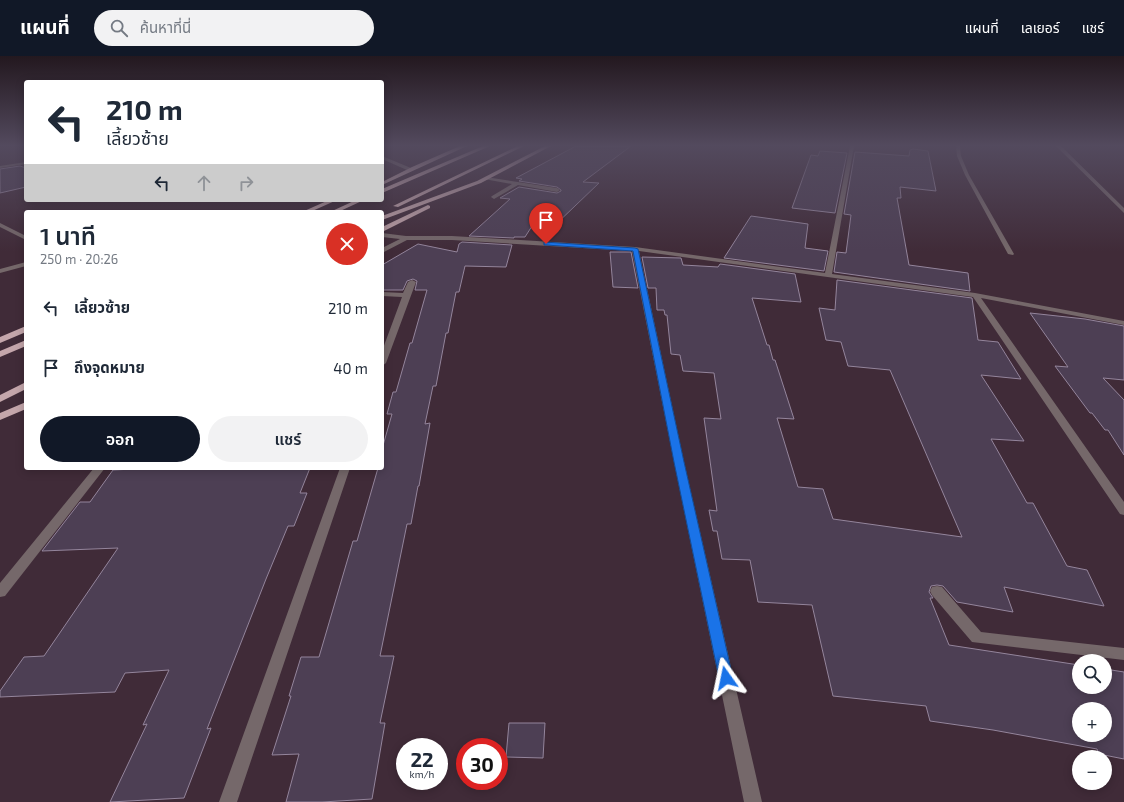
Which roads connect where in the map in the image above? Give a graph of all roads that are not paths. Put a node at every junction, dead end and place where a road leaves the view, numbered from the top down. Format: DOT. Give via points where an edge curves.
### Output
graph roads {
  1 [pos="406,181"];
  2 [pos="448,181"];
  3 [pos="503,181"];
  4 [pos="846,181"];
  5 [pos="970,181"];
  6 [pos="1093,181"];
  7 [pos="478,182"];
  8 [pos="517,183"];
  9 [pos="384,190"];
  10 [pos="556,190"];
  11 [pos="494,196"];
  12 [pos="329,202"];
  13 [pos="348,202"];
  14 [pos="356,202"];
  15 [pos="310,210"];
  16 [pos="333,210"];
  17 [pos="338,210"];
  18 [pos="384,211"];
  19 [pos="1124,211"];
  20 [pos="384,217"];
  21 [pos="0,225"];
  22 [pos="384,229"];
  23 [pos="384,236"];
  24 [pos="24,237"];
  25 [pos="406,238"];
  26 [pos="635,249"];
  27 [pos="384,250"];
  28 [pos="1011,254"];
  29 [pos="24,265"];
  30 [pos="0,271"];
  31 [pos="828,275"];
  32 [pos="412,282"];
  33 [pos="384,294"];
  34 [pos="406,295"];
  35 [pos="976,295"];
  36 [pos="1124,324"];
  37 [pos="24,330"];
  38 [pos="0,340"];
  39 [pos="24,344"];
  40 [pos="0,354"];
  41 [pos="384,357"];
  42 [pos="24,385"];
  43 [pos="24,385"];
  44 [pos="0,395"];
  45 [pos="0,399"];
  46 [pos="24,406"];
  47 [pos="0,417"];
  48 [pos="98,470"];
  49 [pos="344,470"];
  50 [pos="1124,510"];
  51 [pos="937,591"];
  52 [pos="0,592"];
  53 [pos="1124,654"];
  54 [pos="228,802"];
  55 [pos="753,802"];
  1 -- 9 [label="highway"];
  2 -- 18 [label="highway"];
  3 -- 8 [label="street"];
  4 -- 31 [label="street"];
  5 -- 28 [label="street"];
  6 -- 19 [label="street"];
  7 -- 20 [label="highway"];
  7 -- 22 [label="highway"];
  8 -- 10 [label="street"];
  8 -- 11 [label="street"];
  12 -- 15 [label="highway"];
  13 -- 16 [label="highway"];
  14 -- 17 [label="highway"];
  21 -- 24 [label="street"];
  23 -- 25 [label="street"];
  25 -- 26 [label="street" via="452,238"];
  25 -- 27 [label="street"];
  26 -- 31 [label="street"];
  26 -- 55 [label="street"];
  29 -- 30 [label="street"];
  31 -- 35 [label="street"];
  32 -- 34 [label="street"];
  33 -- 34 [label="street"];
  34 -- 41 [label="street"];
  35 -- 36 [label="street"];
  35 -- 50 [label="street"];
  37 -- 38 [label="highway"];
  39 -- 40 [label="highway"];
  42 -- 44 [label="highway"];
  43 -- 45 [label="highway"];
  46 -- 47 [label="highway"];
  48 -- 52 [label="street"];
  49 -- 54 [label="street"];
  51 -- 53 [label="street" via="977,638"];
}
